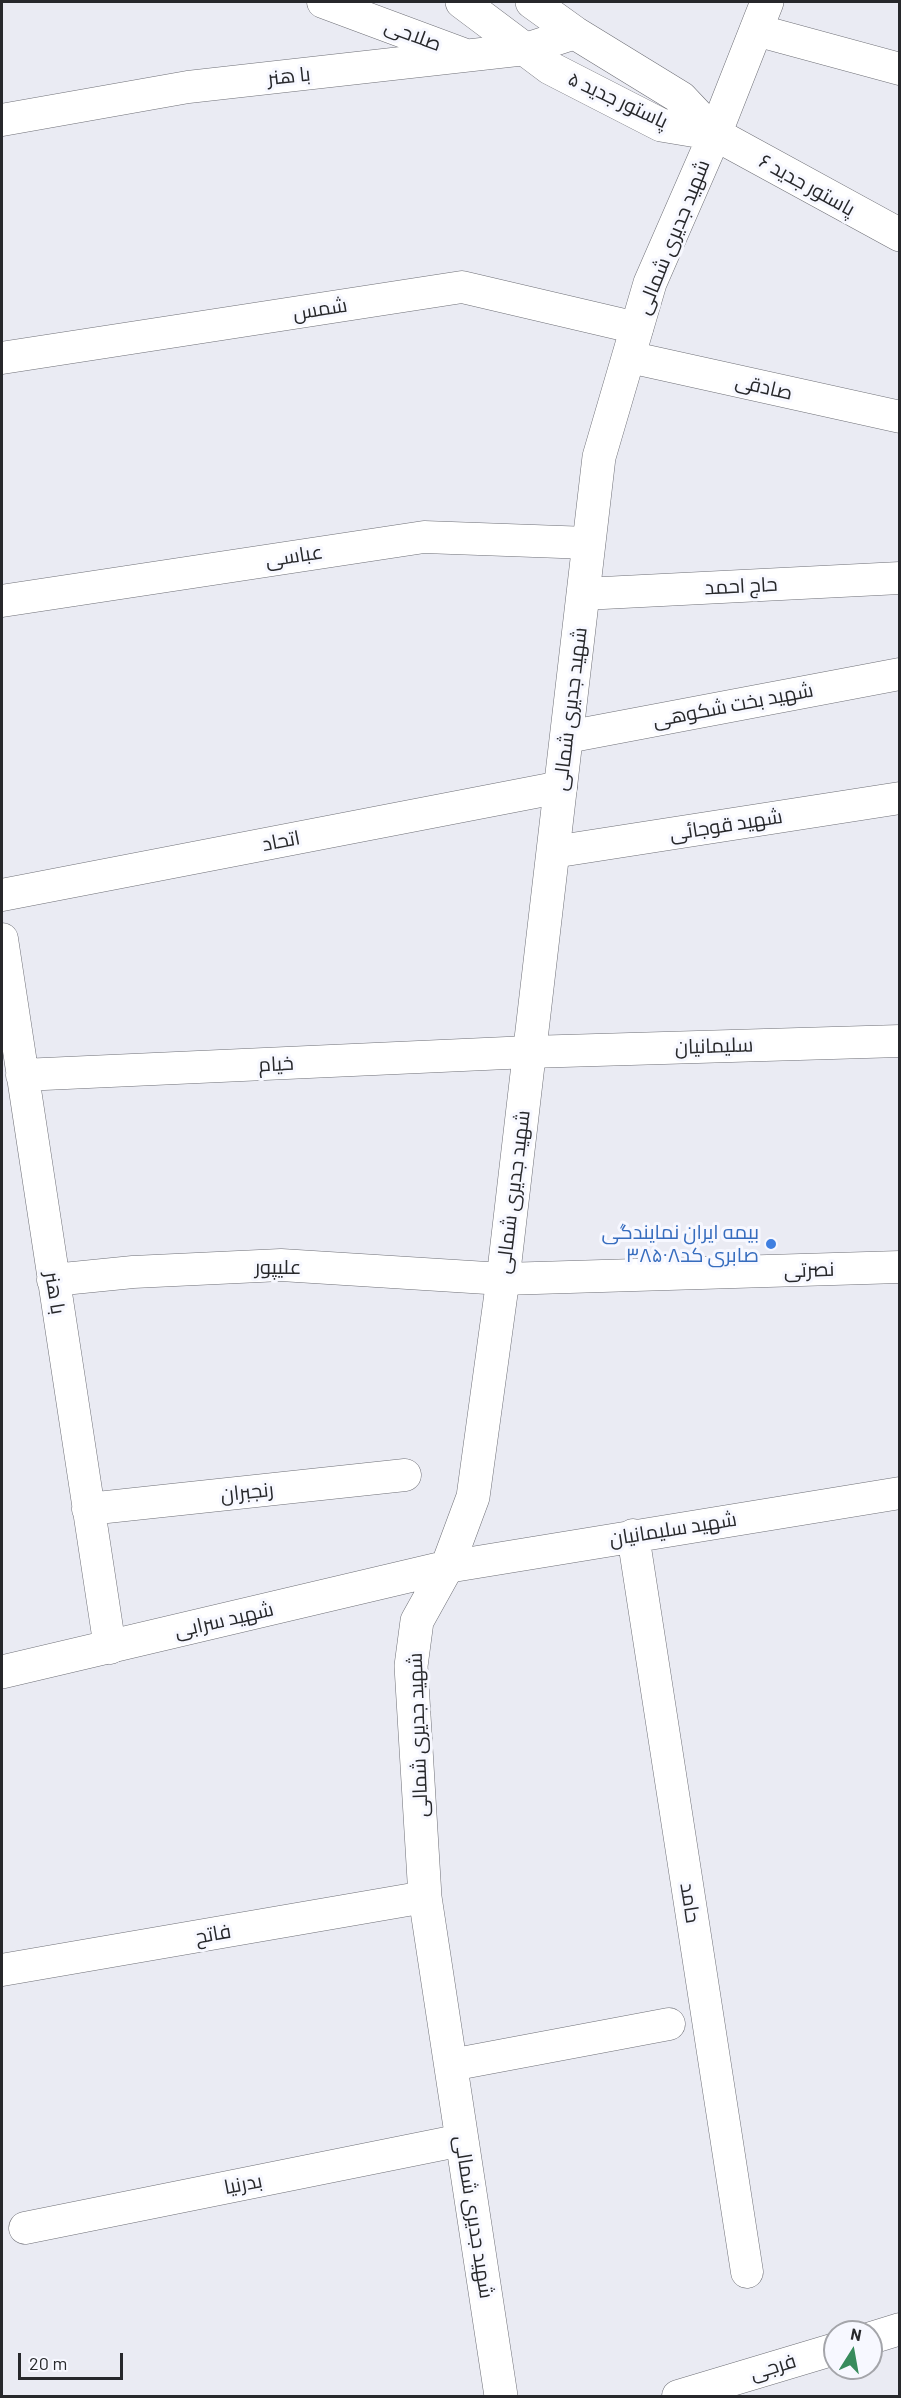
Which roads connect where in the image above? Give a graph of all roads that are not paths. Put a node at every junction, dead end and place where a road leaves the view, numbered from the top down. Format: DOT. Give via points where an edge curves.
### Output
graph roads {
  1 [pos="323,2"];
  2 [pos="462,2"];
  3 [pos="532,2"];
  4 [pos="761,16"];
  5 [pos="575,33"];
  6 [pos="526,49"];
  7 [pos="470,56"];
  8 [pos="900,69"];
  9 [pos="2,120"];
  10 [pos="715,134"];
  11 [pos="900,235"];
  12 [pos="633,342"];
  13 [pos="2,358"];
  14 [pos="900,417"];
  15 [pos="589,543"];
  16 [pos="900,578"];
  17 [pos="584,594"];
  18 [pos="2,601"];
  19 [pos="900,674"];
  20 [pos="567,737"];
  21 [pos="561,787"];
  22 [pos="900,798"];
  23 [pos="553,852"];
  24 [pos="2,895"];
  25 [pos="2,939"];
  26 [pos="900,1041"];
  27 [pos="529,1052"];
  28 [pos="22,1075"];
  29 [pos="900,1267"];
  30 [pos="502,1279"];
  31 [pos="53,1280"];
  32 [pos="405,1475"];
  33 [pos="900,1493"];
  34 [pos="88,1509"];
  35 [pos="633,1535"];
  36 [pos="447,1567"];
  37 [pos="110,1647"];
  38 [pos="2,1672"];
  39 [pos="425,1898"];
  40 [pos="2,1970"];
  41 [pos="669,2024"];
  42 [pos="451,2065"];
  43 [pos="462,2140"];
  44 [pos="25,2228"];
  45 [pos="747,2271"];
  46 [pos="900,2329"];
  47 [pos="883,2334"];
  48 [pos="823,2353"];
  49 [pos="501,2397"];
  50 [pos="678,2397"];
  1 -- 7 [label="street, صلاحی"];
  2 -- 6 [label="main road, پاستور جدید ۵"];
  3 -- 5 [label="main road, پاستور جدید ۵"];
  4 -- 8 [label="street"];
  4 -- 10 [label="main road, شهید جدیری شمالی"];
  5 -- 6 [label="street, با هنر"];
  5 -- 10 [label="main road, پاستور جدید ۵" via="681,98"];
  6 -- 7 [label="street, با هنر"];
  6 -- 10 [label="main road, پاستور جدید ۵" via="550,68 661,125"];
  7 -- 9 [label="street, با هنر" via="188,87"];
  10 -- 11 [label="main road, پاستور جدید ۶"];
  10 -- 12 [label="main road, شهید جدیری شمالی" via="650,283"];
  12 -- 13 [label="street, شمس" via="462,287"];
  12 -- 14 [label="street, صادقی"];
  12 -- 15 [label="main road, شهید جدیری شمالی" via="599,457"];
  15 -- 17 [label="main road, شهید جدیری شمالی"];
  15 -- 18 [label="street, عباسی" via="424,537"];
  16 -- 17 [label="street, حاج احمد"];
  17 -- 20 [label="main road, شهید جدیری شمالی"];
  19 -- 20 [label="street, شهید بخت شکوهی"];
  20 -- 21 [label="main road, شهید جدیری شمالی"];
  21 -- 23 [label="main road, شهید جدیری شمالی"];
  21 -- 24 [label="street, اتحاد"];
  22 -- 23 [label="street, شهید قوجائی"];
  23 -- 27 [label="main road, شهید جدیری شمالی"];
  25 -- 28 [label="street, با هنر"];
  26 -- 27 [label="street, سلیمانیان"];
  27 -- 28 [label="street, خیام"];
  27 -- 30 [label="main road, شهید جدیری شمالی"];
  28 -- 31 [label="street, با هنر"];
  29 -- 30 [label="street, نصرتی"];
  30 -- 31 [label="street, علیپور" via="281,1265"];
  30 -- 36 [label="main road, شهید جدیری شمالی" via="472,1497"];
  31 -- 34 [label="street, با هنر"];
  32 -- 34 [label="street, رنجبران"];
  33 -- 35 [label="street, شهید سلیمانیان"];
  34 -- 37 [label="street, با هنر"];
  35 -- 36 [label="street, شهید سلیمانیان"];
  35 -- 45 [label="street, حامد"];
  36 -- 37 [label="main road, شهید سرابی"];
  36 -- 39 [label="main road, شهید جدیری شمالی" via="417,1621 411,1666"];
  37 -- 38 [label="main road, شهید سرابی"];
  39 -- 40 [label="street, فاتح"];
  39 -- 42 [label="main road, شهید جدیری شمالی"];
  41 -- 42 [label="street"];
  42 -- 43 [label="main road, شهید جدیری شمالی"];
  43 -- 44 [label="street, بدرنیا"];
  43 -- 49 [label="main road, شهید جدیری شمالی"];
  46 -- 47 [label="street"];
  48 -- 50 [label="street, فرجی"];
}
